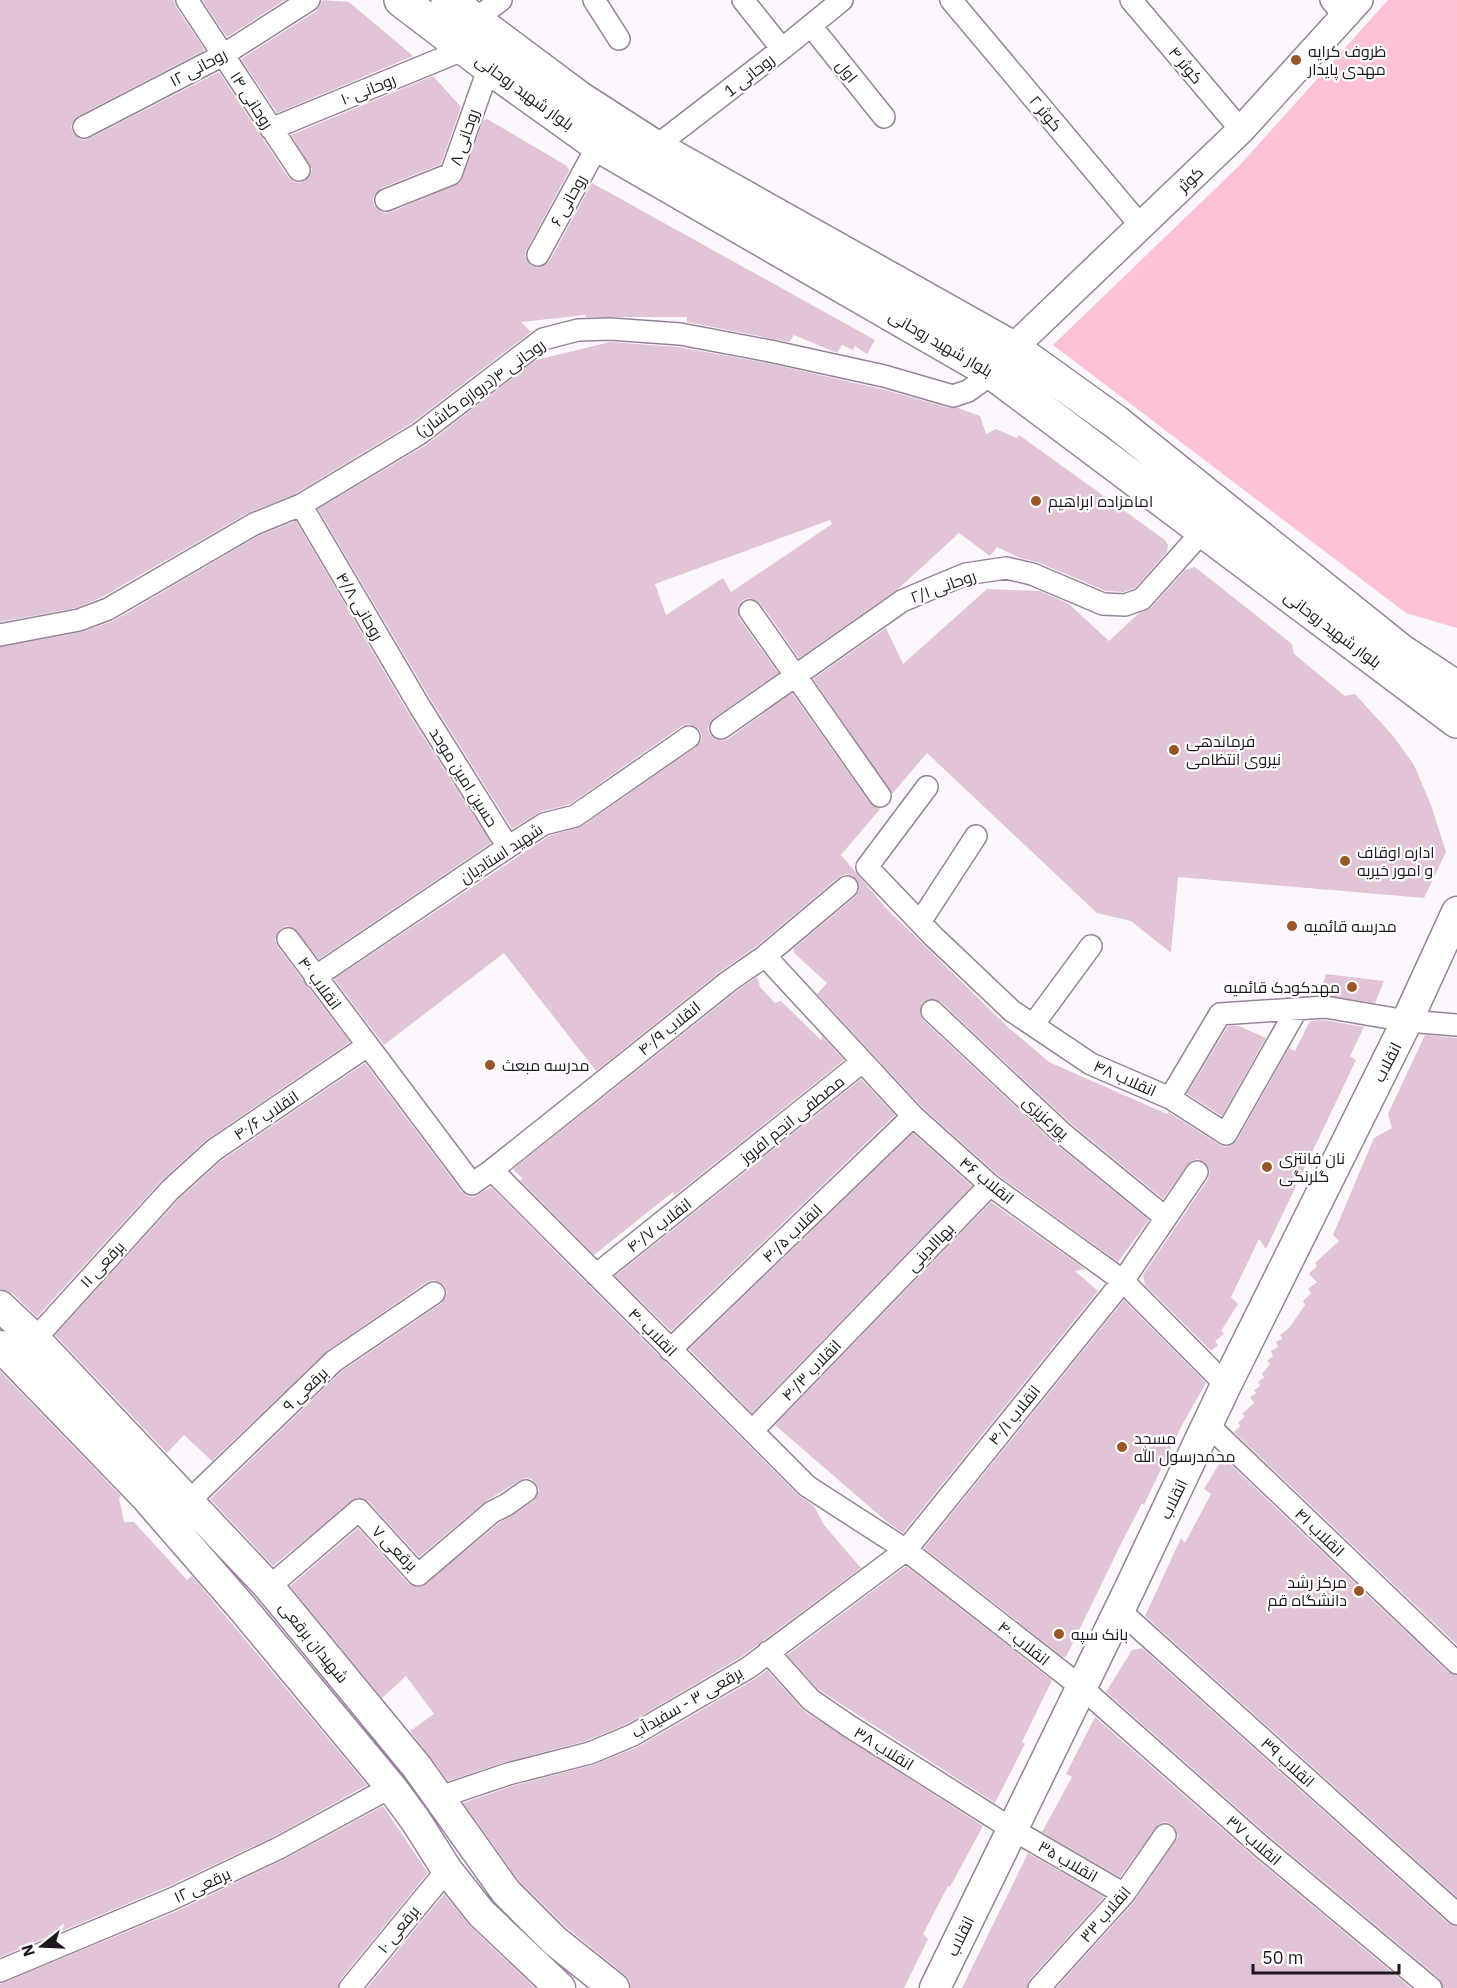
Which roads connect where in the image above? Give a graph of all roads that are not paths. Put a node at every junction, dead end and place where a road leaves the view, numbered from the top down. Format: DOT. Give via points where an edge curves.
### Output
graph roads {
  1 [pos="187,0"];
  2 [pos="309,0"];
  3 [pos="401,0"];
  4 [pos="448,0"];
  5 [pos="501,0"];
  6 [pos="594,0"];
  7 [pos="743,0"];
  8 [pos="842,0"];
  9 [pos="951,0"];
  10 [pos="1131,0"];
  11 [pos="1344,5"];
  12 [pos="811,26"];
  13 [pos="619,39"];
  14 [pos="476,45"];
  15 [pos="783,49"];
  16 [pos="223,55"];
  17 [pos="884,117"];
  18 [pos="84,127"];
  19 [pos="271,129"];
  20 [pos="1241,130"];
  21 [pos="598,145"];
  22 [pos="655,147"];
  23 [pos="299,170"];
  24 [pos="386,200"];
  25 [pos="1141,226"];
  26 [pos="538,255"];
  27 [pos="1003,361"];
  28 [pos="301,505"];
  29 [pos="1203,531"];
  30 [pos="750,611"];
  31 [pos="0,635"];
  32 [pos="1401,651"];
  33 [pos="1457,670"];
  34 [pos="795,676"];
  35 [pos="1457,688"];
  36 [pos="420,707"];
  37 [pos="1457,721"];
  38 [pos="721,728"];
  39 [pos="689,737"];
  40 [pos="927,787"];
  41 [pos="880,796"];
  42 [pos="976,836"];
  43 [pos="508,847"];
  44 [pos="847,886"];
  45 [pos="1457,912"];
  46 [pos="920,922"];
  47 [pos="288,939"];
  48 [pos="1091,946"];
  49 [pos="765,956"];
  50 [pos="315,977"];
  51 [pos="1297,1009"];
  52 [pos="932,1011"];
  53 [pos="1407,1021"];
  54 [pos="1033,1025"];
  55 [pos="1457,1025"];
  56 [pos="367,1046"];
  57 [pos="862,1062"];
  58 [pos="1170,1098"];
  59 [pos="913,1116"];
  60 [pos="492,1170"];
  61 [pos="1197,1172"];
  62 [pos="723,1176"];
  63 [pos="990,1185"];
  64 [pos="170,1190"];
  65 [pos="1166,1218"];
  66 [pos="596,1275"];
  67 [pos="1123,1281"];
  68 [pos="434,1293"];
  69 [pos="0,1306"];
  70 [pos="870,1309"];
  71 [pos="35,1339"];
  72 [pos="0,1346"];
  73 [pos="670,1350"];
  74 [pos="1226,1385"];
  75 [pos="1208,1425"];
  76 [pos="752,1431"];
  77 [pos="526,1491"];
  78 [pos="188,1502"];
  79 [pos="906,1550"];
  80 [pos="269,1587"];
  81 [pos="1119,1610"];
  82 [pos="768,1652"];
  83 [pos="1457,1663"];
  84 [pos="1081,1688"];
  85 [pos="417,1767"];
  86 [pos="391,1787"];
  87 [pos="440,1797"];
  88 [pos="1012,1829"];
  89 [pos="1165,1835"];
  90 [pos="447,1870"];
  91 [pos="1124,1894"];
  92 [pos="1457,1914"];
  93 [pos="3,1970"];
  94 [pos="350,1988"];
  95 [pos="560,1988"];
  96 [pos="614,1988"];
  97 [pos="935,1988"];
  98 [pos="1039,1988"];
  99 [pos="1431,1988"];
  1 -- 16 [label="street, روحانی ۱۴"];
  2 -- 16 [label="street, روحانی ۱۲"];
  3 -- 14 [label="main road, بلوار شهید روحانی"];
  4 -- 14 [label="main road, بلوار شهید روحانی"];
  5 -- 14 [label="street, روحانی ۱۰"];
  6 -- 13 [label="street"];
  7 -- 15 [label="street"];
  8 -- 12 [label="street, روحانی 1"];
  9 -- 25 [label="street, کوثر ۲"];
  10 -- 20 [label="street, کوثر ۴"];
  11 -- 20 [label="street, کوثر"];
  12 -- 15 [label="street, روحانی 1"];
  12 -- 17 [label="street, اول"];
  14 -- 19 [label="street, روحانی ۱۰"];
  14 -- 21 [label="main road, بلوار شهید روحانی"];
  14 -- 22 [label="main road, بلوار شهید روحانی" via="579,98"];
  14 -- 24 [label="street, روحانی ۸" via="451,174"];
  15 -- 22 [label="street, روحانی 1"];
  16 -- 18 [label="street, روحانی ۱۲"];
  16 -- 19 [label="street, روحانی ۱۴"];
  19 -- 23 [label="street, روحانی ۱۴"];
  20 -- 25 [label="street, کوثر"];
  21 -- 26 [label="street, روحانی ۶"];
  21 -- 27 [label="main road, بلوار شهید روحانی"];
  22 -- 27 [label="main road, بلوار شهید روحانی"];
  25 -- 27 [label="street, کوثر"];
  27 -- 28 [label="street, روحانی ۴(دروازه کاشان)" via="968,391 953,396 884,376 680,333 578,330 543,339 419,434"];
  27 -- 29 [label="main road, بلوار شهید روحانی"];
  27 -- 32 [label="main road, بلوار شهید روحانی" via="1116,422"];
  28 -- 31 [label="street, روحانی ۴(دروازه کاشان)" via="254,524 108,609 79,620"];
  28 -- 36 [label="street, روحانی ۴/۸"];
  29 -- 34 [label="street, روحانی ۲/۱" via="1142,599 1125,605 1102,604 1032,574 1006,568 966,574 902,602"];
  29 -- 37 [label="main road, بلوار شهید روحانی"];
  30 -- 34 [label="street"];
  32 -- 33 [label="main road"];
  32 -- 35 [label="main road, بلوار شهید روحانی"];
  34 -- 38 [label="street, روحانی ۲/۱"];
  34 -- 41 [label="street"];
  36 -- 43 [label="street, حسین امین موحد"];
  39 -- 43 [label="street, شهید استادیان" via="575,816 544,824"];
  40 -- 46 [label="street, انقلاب ۴۸" via="867,867"];
  42 -- 46 [label="street"];
  43 -- 50 [label="street, شهید استادیان"];
  44 -- 49 [label="street, انقلاب ۴۰/۹"];
  45 -- 53 [label="main road, انقلاب"];
  46 -- 54 [label="street, انقلاب ۴۸" via="1012,1011"];
  47 -- 50 [label="street, انقلاب ۴۰"];
  48 -- 54 [label="street"];
  49 -- 57 [label="street, انقلاب ۴۶"];
  49 -- 60 [label="street, انقلاب ۴۰/۹"];
  50 -- 56 [label="street, انقلاب ۴۰"];
  51 -- 53 [label="street, انقلاب ۴۸" via="1325,1007"];
  51 -- 58 [label="street, انقلاب ۴۸" via="1220,1014"];
  51 -- 58 [label="street" via="1226,1134"];
  52 -- 65 [label="street, پورعزیزی" via="1061,1132"];
  53 -- 55 [label="street, انقلاب ۴۸"];
  53 -- 74 [label="main road, انقلاب"];
  54 -- 58 [label="street, انقلاب ۴۸" via="1091,1064"];
  56 -- 60 [label="street, انقلاب ۴۰" via="472,1184"];
  56 -- 64 [label="street, انقلاب ۴۰/۶" via="214,1150"];
  57 -- 59 [label="street, انقلاب ۴۶"];
  57 -- 62 [label="street, مصطفی انجم افروز"];
  59 -- 63 [label="street, انقلاب ۴۶"];
  59 -- 73 [label="street, انقلاب ۴۰/۵"];
  60 -- 66 [label="street, انقلاب ۴۰"];
  61 -- 65 [label="street"];
  62 -- 66 [label="street, انقلاب ۴۰/۷"];
  63 -- 67 [label="street, انقلاب ۴۶"];
  63 -- 70 [label="street, بهاالدینی"];
  64 -- 71 [label="street, برقعی ۱۱"];
  65 -- 67 [label="street"];
  66 -- 73 [label="street, انقلاب ۴۰"];
  67 -- 74 [label="street, انقلاب ۴۶"];
  67 -- 79 [label="street, انقلاب ۴۰/۱"];
  68 -- 78 [label="street, برقعی ۹" via="334,1361"];
  69 -- 71 [label="main road, شهیدان برقعی"];
  70 -- 76 [label="street, انقلاب ۴۰/۳"];
  71 -- 78 [label="main road, شهیدان برقعی"];
  72 -- 86 [label="main road, شهیدان برقعی" via="145,1496"];
  73 -- 76 [label="street, انقلاب ۴۰"];
  74 -- 75 [label="main road, انقلاب"];
  75 -- 81 [label="main road, انقلاب"];
  75 -- 83 [label="street, انقلاب ۴۱"];
  76 -- 79 [label="street, انقلاب ۴۰" via="807,1486"];
  77 -- 80 [label="street, برقعی ۷" via="492,1512 418,1575 358,1510"];
  78 -- 80 [label="main road, شهیدان برقعی"];
  79 -- 82 [label="street, برقعی ۳ - سفیدآب"];
  79 -- 84 [label="street, انقلاب ۴۰"];
  80 -- 85 [label="main road, شهیدان برقعی"];
  81 -- 84 [label="main road, انقلاب"];
  81 -- 92 [label="street, انقلاب ۳۹"];
  82 -- 87 [label="street, برقعی ۳ - سفیدآب" via="748,1668 633,1735 590,1753"];
  82 -- 88 [label="street, انقلاب ۳۸" via="811,1700"];
  84 -- 88 [label="main road, انقلاب"];
  84 -- 99 [label="street, انقلاب ۳۷"];
  85 -- 86 [label="main road"];
  85 -- 87 [label="main road, شهیدان برقعی"];
  86 -- 90 [label="main road, شهیدان برقعی"];
  86 -- 93 [label="street, برقعی ۱۲" via="279,1848 172,1899"];
  87 -- 96 [label="main road, شهیدان برقعی" via="506,1892 555,1941"];
  88 -- 91 [label="street, انقلاب ۳۵"];
  88 -- 97 [label="main road, انقلاب"];
  89 -- 91 [label="street, انقلاب ۳۳"];
  90 -- 94 [label="street, برقعی ۱۰"];
  90 -- 95 [label="main road, شهیدان برقعی" via="481,1913"];
  91 -- 98 [label="street, انقلاب ۳۳"];
}
